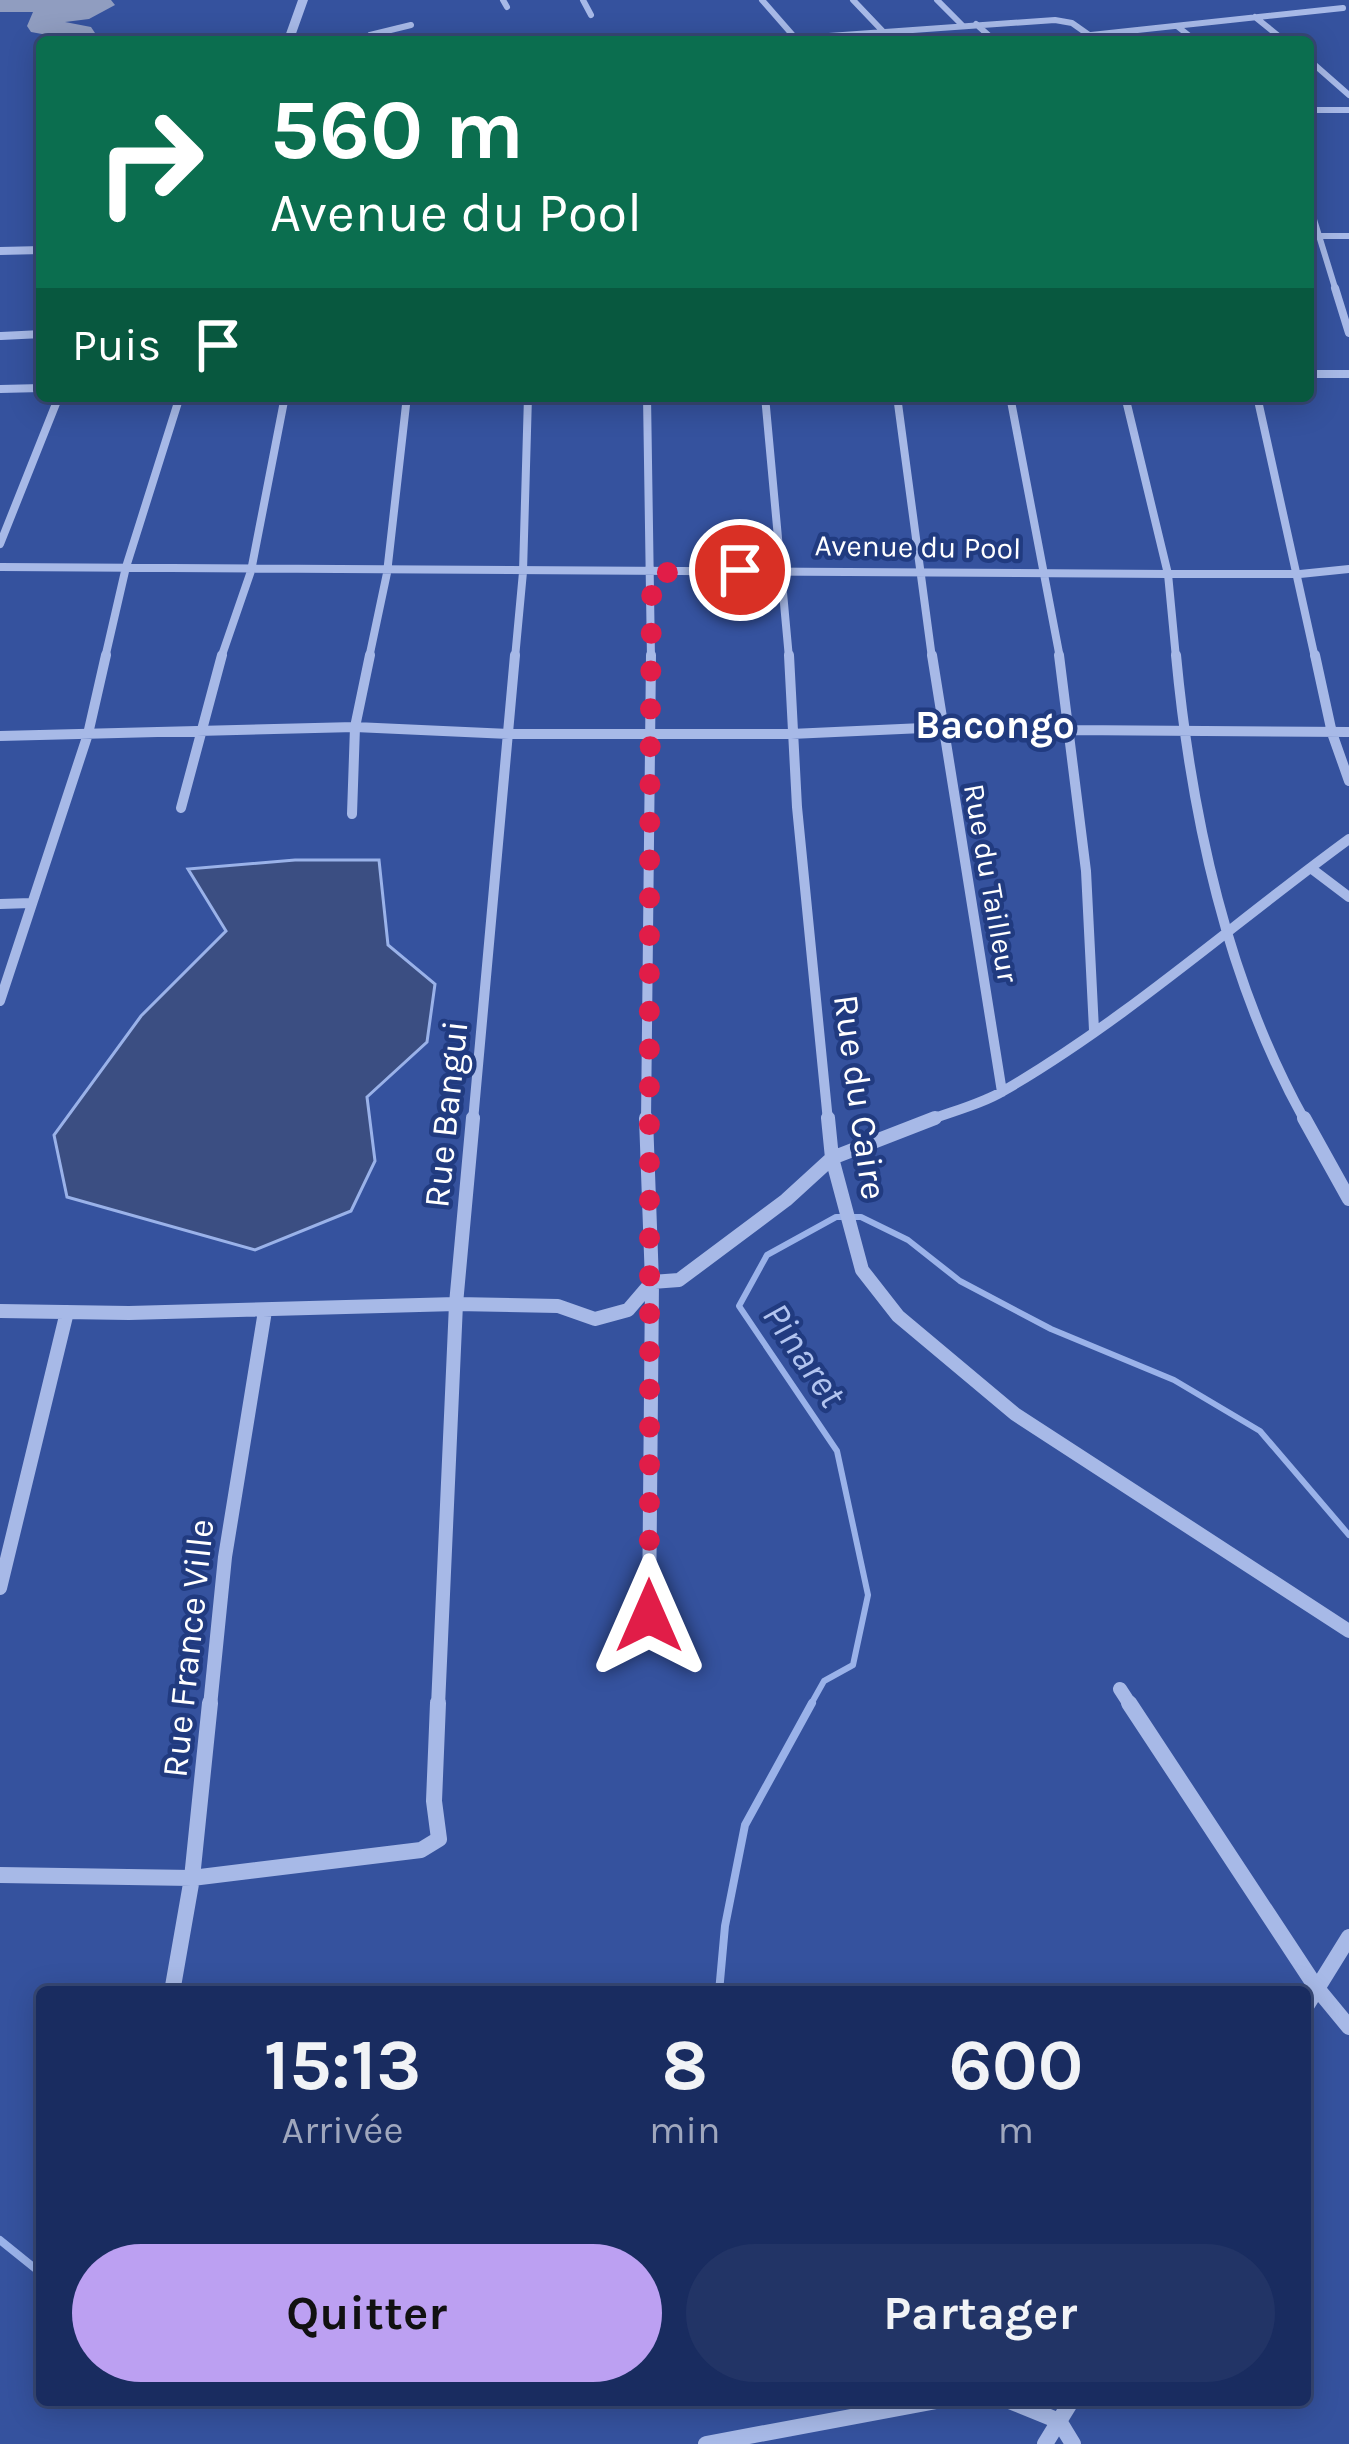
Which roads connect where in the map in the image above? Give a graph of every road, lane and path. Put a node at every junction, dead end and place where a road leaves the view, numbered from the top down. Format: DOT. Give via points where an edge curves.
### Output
graph roads {
  1 [pos="303,0"];
  2 [pos="583,0"];
  3 [pos="762,0"];
  4 [pos="854,0"];
  5 [pos="937,0"];
  6 [pos="1332,0"];
  7 [pos="1346,10"];
  8 [pos="591,15"];
  9 [pos="1255,17"];
  10 [pos="976,24"];
  11 [pos="412,25"];
  12 [pos="962,25"];
  13 [pos="1177,26"];
  14 [pos="882,30"];
  15 [pos="1091,35"];
  16 [pos="290,36"];
  17 [pos="369,36"];
  18 [pos="793,36"];
  19 [pos="825,36"];
  20 [pos="888,36"];
  21 [pos="989,36"];
  22 [pos="1189,36"];
  23 [pos="1279,36"];
  24 [pos="1314,64"];
  25 [pos="1349,95"];
  26 [pos="1314,110"];
  27 [pos="1349,110"];
  28 [pos="1314,220"];
  29 [pos="1314,236"];
  30 [pos="1319,236"];
  31 [pos="1349,236"];
  32 [pos="36,250"];
  33 [pos="0,251"];
  34 [pos="1349,333"];
  35 [pos="36,334"];
  36 [pos="2,336"];
  37 [pos="1314,377"];
  38 [pos="1349,377"];
  39 [pos="0,388"];
  40 [pos="36,388"];
  41 [pos="57,402"];
  42 [pos="178,402"];
  43 [pos="284,402"];
  44 [pos="406,402"];
  45 [pos="528,402"];
  46 [pos="647,402"];
  47 [pos="766,402"];
  48 [pos="898,402"];
  49 [pos="1011,402"];
  50 [pos="1126,402"];
  51 [pos="1258,402"];
  52 [pos="0,544"];
  53 [pos="0,567"];
  54 [pos="126,567"];
  55 [pos="1349,568"];
  56 [pos="784,569"];
  57 [pos="923,570"];
  58 [pos="251,572"];
  59 [pos="523,572"];
  60 [pos="388,573"];
  61 [pos="652,573"];
  62 [pos="1046,573"];
  63 [pos="1168,574"];
  64 [pos="1300,574"];
  65 [pos="355,727"];
  66 [pos="945,727"];
  67 [pos="199,728"];
  68 [pos="1069,730"];
  69 [pos="1349,732"];
  70 [pos="1183,733"];
  71 [pos="88,734"];
  72 [pos="508,734"];
  73 [pos="650,734"];
  74 [pos="791,734"];
  75 [pos="1332,734"];
  76 [pos="0,736"];
  77 [pos="1349,781"];
  78 [pos="182,808"];
  79 [pos="352,814"];
  80 [pos="1349,839"];
  81 [pos="1312,868"];
  82 [pos="1349,897"];
  83 [pos="31,903"];
  84 [pos="0,904"];
  85 [pos="1224,930"];
  86 [pos="0,1001"];
  87 [pos="1094,1030"];
  88 [pos="1002,1092"];
  89 [pos="832,1158"];
  90 [pos="1348,1195"];
  91 [pos="652,1282"];
  92 [pos="456,1304"];
  93 [pos="265,1310"];
  94 [pos="0,1311"];
  95 [pos="67,1312"];
  96 [pos="0,1588"];
  97 [pos="649,1616"];
  98 [pos="1349,1631"];
  99 [pos="1120,1689"];
  100 [pos="0,1874"];
  101 [pos="192,1878"];
  102 [pos="1349,1937"];
  103 [pos="173,1986"];
  104 [pos="1316,1987"];
  105 [pos="1311,1997"];
  106 [pos="1349,2027"];
  107 [pos="910,2406"];
  108 [pos="1022,2406"];
  109 [pos="1068,2406"];
  110 [pos="1059,2421"];
  111 [pos="706,2444"];
  112 [pos="1045,2444"];
  113 [pos="1072,2444"];
  1 -- 16 [label="street"];
  2 -- 8 [label="street"];
  3 -- 18 [label="street"];
  4 -- 14 [label="street"];
  5 -- 12 [label="street"];
  6 -- 7 [label="street"];
  7 -- 9 [label="street"];
  9 -- 13 [label="street"];
  9 -- 23 [label="street"];
  10 -- 12 [label="street"];
  10 -- 15 [label="street" via="1055,20"];
  10 -- 21 [label="street"];
  11 -- 17 [label="street"];
  12 -- 14 [label="street"];
  13 -- 15 [label="street"];
  13 -- 22 [label="street"];
  14 -- 19 [label="street"];
  14 -- 20 [label="street"];
  24 -- 25 [label="street"];
  26 -- 27 [label="street"];
  28 -- 30 [label="street"];
  29 -- 30 [label="street"];
  30 -- 31 [label="street"];
  30 -- 34 [label="street"];
  32 -- 33 [label="street"];
  35 -- 36 [label="street"];
  37 -- 38 [label="street"];
  39 -- 40 [label="street"];
  41 -- 52 [label="street"];
  42 -- 54 [label="street"];
  43 -- 58 [label="street"];
  44 -- 60 [label="street"];
  45 -- 59 [label="street, Rue Bangui"];
  46 -- 61 [label="street"];
  47 -- 56 [label="street, Rue du Caire"];
  48 -- 57 [label="street, Rue du Tailleur"];
  49 -- 62 [label="street"];
  50 -- 63 [label="street"];
  51 -- 64 [label="street"];
  53 -- 54 [label="street, Avenue du Pool"];
  54 -- 58 [label="street, Avenue du Pool"];
  54 -- 71 [label="street"];
  55 -- 64 [label="street, Avenue du Pool"];
  56 -- 57 [label="street, Avenue du Pool"];
  56 -- 61 [label="street, Avenue du Pool"];
  56 -- 74 [label="street, Rue du Caire"];
  57 -- 62 [label="street, Avenue du Pool"];
  57 -- 66 [label="street, Rue du Tailleur"];
  58 -- 60 [label="street, Avenue du Pool"];
  58 -- 67 [label="street"];
  59 -- 60 [label="street, Avenue du Pool"];
  59 -- 61 [label="street, Avenue du Pool"];
  59 -- 72 [label="street, Rue Bangui"];
  60 -- 65 [label="street"];
  61 -- 73 [label="street"];
  62 -- 63 [label="street, Avenue du Pool"];
  62 -- 68 [label="street"];
  63 -- 64 [label="street, Avenue du Pool"];
  63 -- 70 [label="street"];
  64 -- 75 [label="street"];
  65 -- 67 [label="street"];
  65 -- 72 [label="street"];
  65 -- 79 [label="street"];
  66 -- 74 [label="street"];
  66 -- 88 [label="street, Rue du Tailleur"];
  67 -- 71 [label="street"];
  67 -- 78 [label="street"];
  68 -- 70 [label="street"];
  68 -- 87 [label="street"];
  69 -- 75 [label="street"];
  70 -- 75 [label="street"];
  70 -- 85 [label="street"];
  71 -- 76 [label="street"];
  71 -- 83 [label="street"];
  72 -- 73 [label="street"];
  72 -- 92 [label="street, Rue Bangui"];
  73 -- 74 [label="street"];
  73 -- 91 [label="street"];
  74 -- 89 [label="street, Rue du Caire"];
  75 -- 77 [label="street"];
  80 -- 81 [label="street"];
  81 -- 82 [label="street"];
  81 -- 85 [label="street"];
  83 -- 84 [label="street"];
  83 -- 86 [label="street"];
  85 -- 87 [label="street"];
  85 -- 90 [label="street" via="1283,1083"];
  87 -- 88 [label="street"];
  88 -- 89 [label="street"];
  89 -- 91 [label="street" via="680,1280"];
  89 -- 98 [label="street, Rue du Caire" via="862,1270 898,1316 1015,1414"];
  91 -- 92 [label="street" via="628,1310 595,1319 558,1306"];
  91 -- 97 [label="street"];
  92 -- 93 [label="street"];
  92 -- 101 [label="street, Rue Bangui" via="434,1802 439,1839 421,1850"];
  93 -- 95 [label="street"];
  93 -- 101 [label="street, Rue France Ville" via="224,1557"];
  94 -- 95 [label="street"];
  95 -- 96 [label="street"];
  99 -- 104 [label="street"];
  100 -- 101 [label="street"];
  101 -- 103 [label="street, Rue France Ville"];
  102 -- 104 [label="street"];
  104 -- 105 [label="street"];
  104 -- 106 [label="street"];
  107 -- 111 [label="street"];
  108 -- 110 [label="street"];
  109 -- 110 [label="street"];
  110 -- 112 [label="street"];
  110 -- 113 [label="street"];
}
